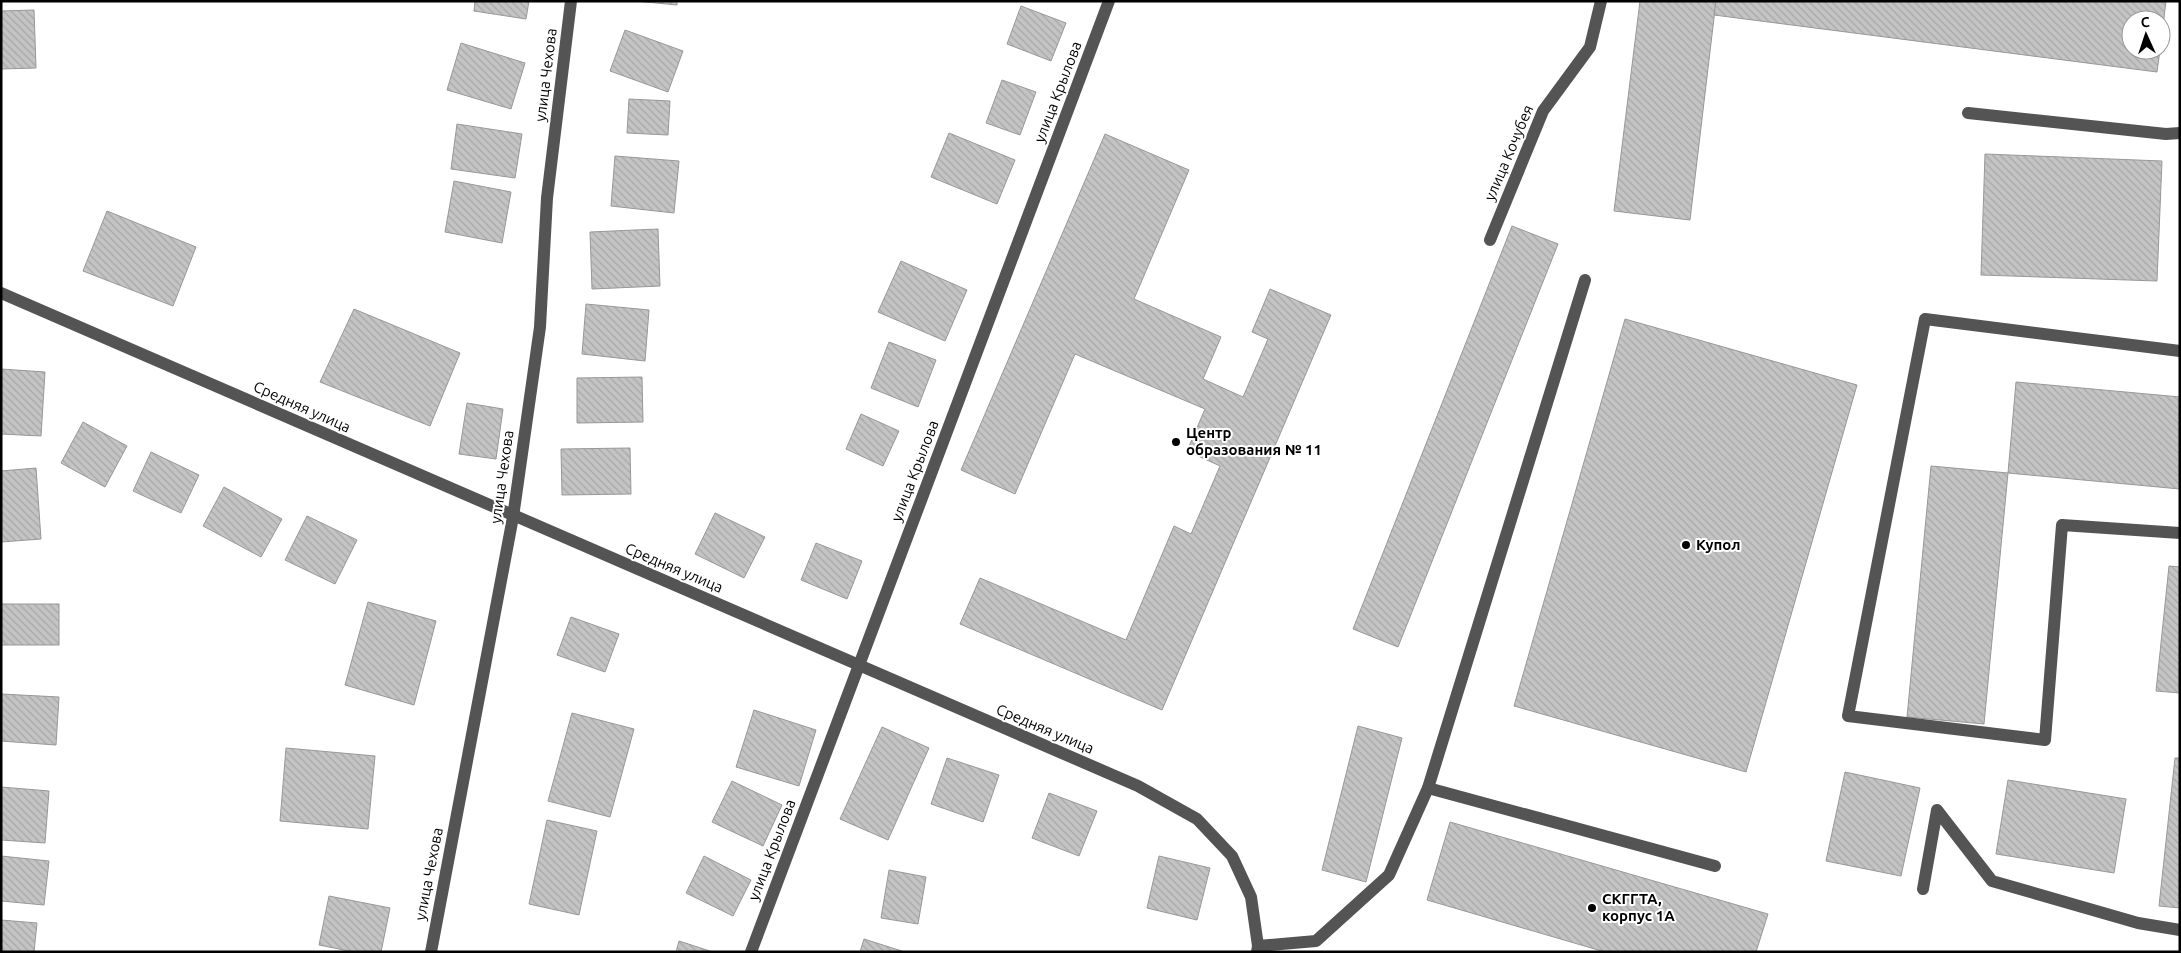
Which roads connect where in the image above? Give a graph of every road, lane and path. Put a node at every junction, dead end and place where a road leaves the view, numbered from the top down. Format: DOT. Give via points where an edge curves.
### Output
graph roads {
  1 [pos="571,1"];
  2 [pos="1109,1"];
  3 [pos="1600,1"];
  4 [pos="1968,113"];
  5 [pos="2180,133"];
  6 [pos="1490,240"];
  7 [pos="1585,280"];
  8 [pos="1,293"];
  9 [pos="2180,352"];
  10 [pos="513,517"];
  11 [pos="2180,533"];
  12 [pos="859,667"];
  13 [pos="1428,788"];
  14 [pos="1715,866"];
  15 [pos="1923,889"];
  16 [pos="2180,930"];
  17 [pos="1258,949"];
  18 [pos="430,952"];
  19 [pos="750,952"];
  1 -- 10 [label="street, улица Чехова" via="547,198 540,327"];
  2 -- 12 [label="street, улица Крылова"];
  3 -- 6 [label="street, улица Кочубея" via="1590,47 1543,111"];
  4 -- 5 [label="street"];
  7 -- 13 [label="street"];
  8 -- 10 [label="street, Средняя улица"];
  9 -- 11 [label="street" via="1925,319 1848,716 2045,740 2062,525"];
  10 -- 12 [label="street, Средняя улица"];
  10 -- 18 [label="street, улица Чехова"];
  12 -- 17 [label="street, Средняя улица" via="1138,786 1197,819 1232,856 1251,897"];
  12 -- 19 [label="street, улица Крылова"];
  13 -- 14 [label="street"];
  13 -- 17 [label="street" via="1389,875 1316,941"];
  15 -- 16 [label="street" via="1937,810 1992,881 2138,923"];
}
